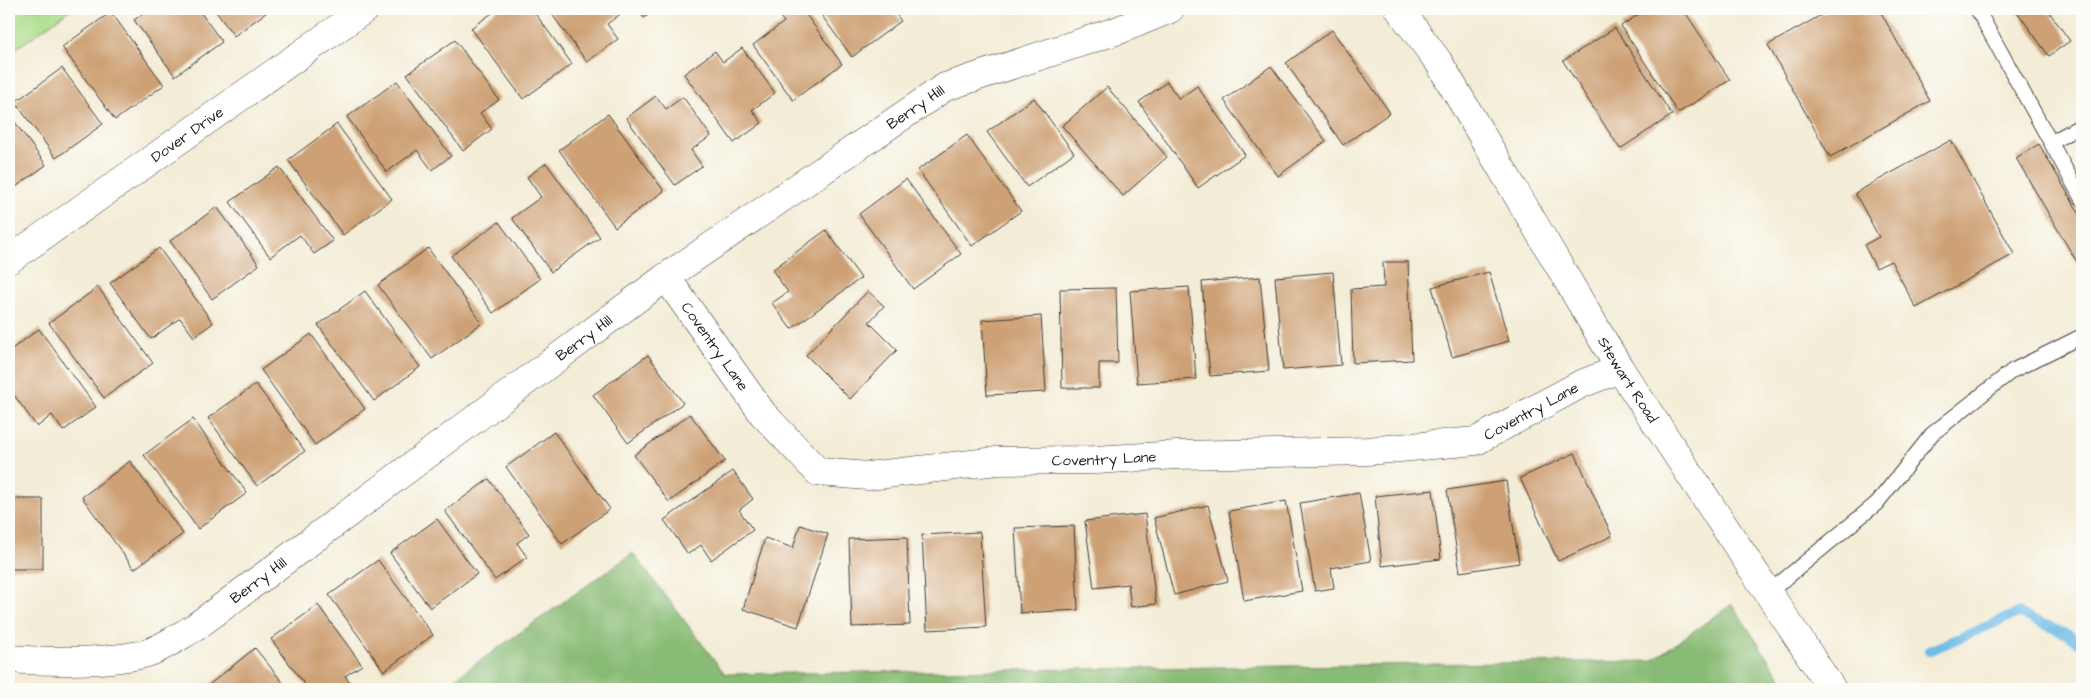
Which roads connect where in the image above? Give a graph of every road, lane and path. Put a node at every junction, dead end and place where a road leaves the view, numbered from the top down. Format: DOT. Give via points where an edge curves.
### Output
graph roads {
  1 [pos="365,9"];
  2 [pos="1170,9"];
  3 [pos="1399,9"];
  4 [pos="1424,9"];
  5 [pos="1977,9"];
  6 [pos="1438,61"];
  7 [pos="2082,125"];
  8 [pos="2052,142"];
  9 [pos="2082,199"];
  10 [pos="9,260"];
  11 [pos="666,277"];
  12 [pos="2082,336"];
  13 [pos="1620,369"];
  14 [pos="1768,593"];
  15 [pos="9,659"];
  16 [pos="1832,689"];
  1 -- 10 [label="street, Dover Drive"];
  2 -- 11 [label="street, Berry Hill" via="1119,30 945,87"];
  3 -- 6 [label="street, Stewart Road"];
  4 -- 6 [label="street, Stewart Road"];
  5 -- 8 [label="lane"];
  6 -- 13 [label="street, Stewart Road"];
  7 -- 8 [label="lane"];
  8 -- 9 [label="lane"];
  11 -- 13 [label="street, Coventry Lane" via="762,414 818,472 868,476 997,461 1367,451 1476,441 1582,384"];
  11 -- 15 [label="street, Berry Hill" via="194,628 148,653 115,658"];
  12 -- 14 [label="lane" via="2012,371 1932,434 1877,503"];
  13 -- 14 [label="street, Stewart Road"];
  14 -- 16 [label="street, Stewart Road"];
}
